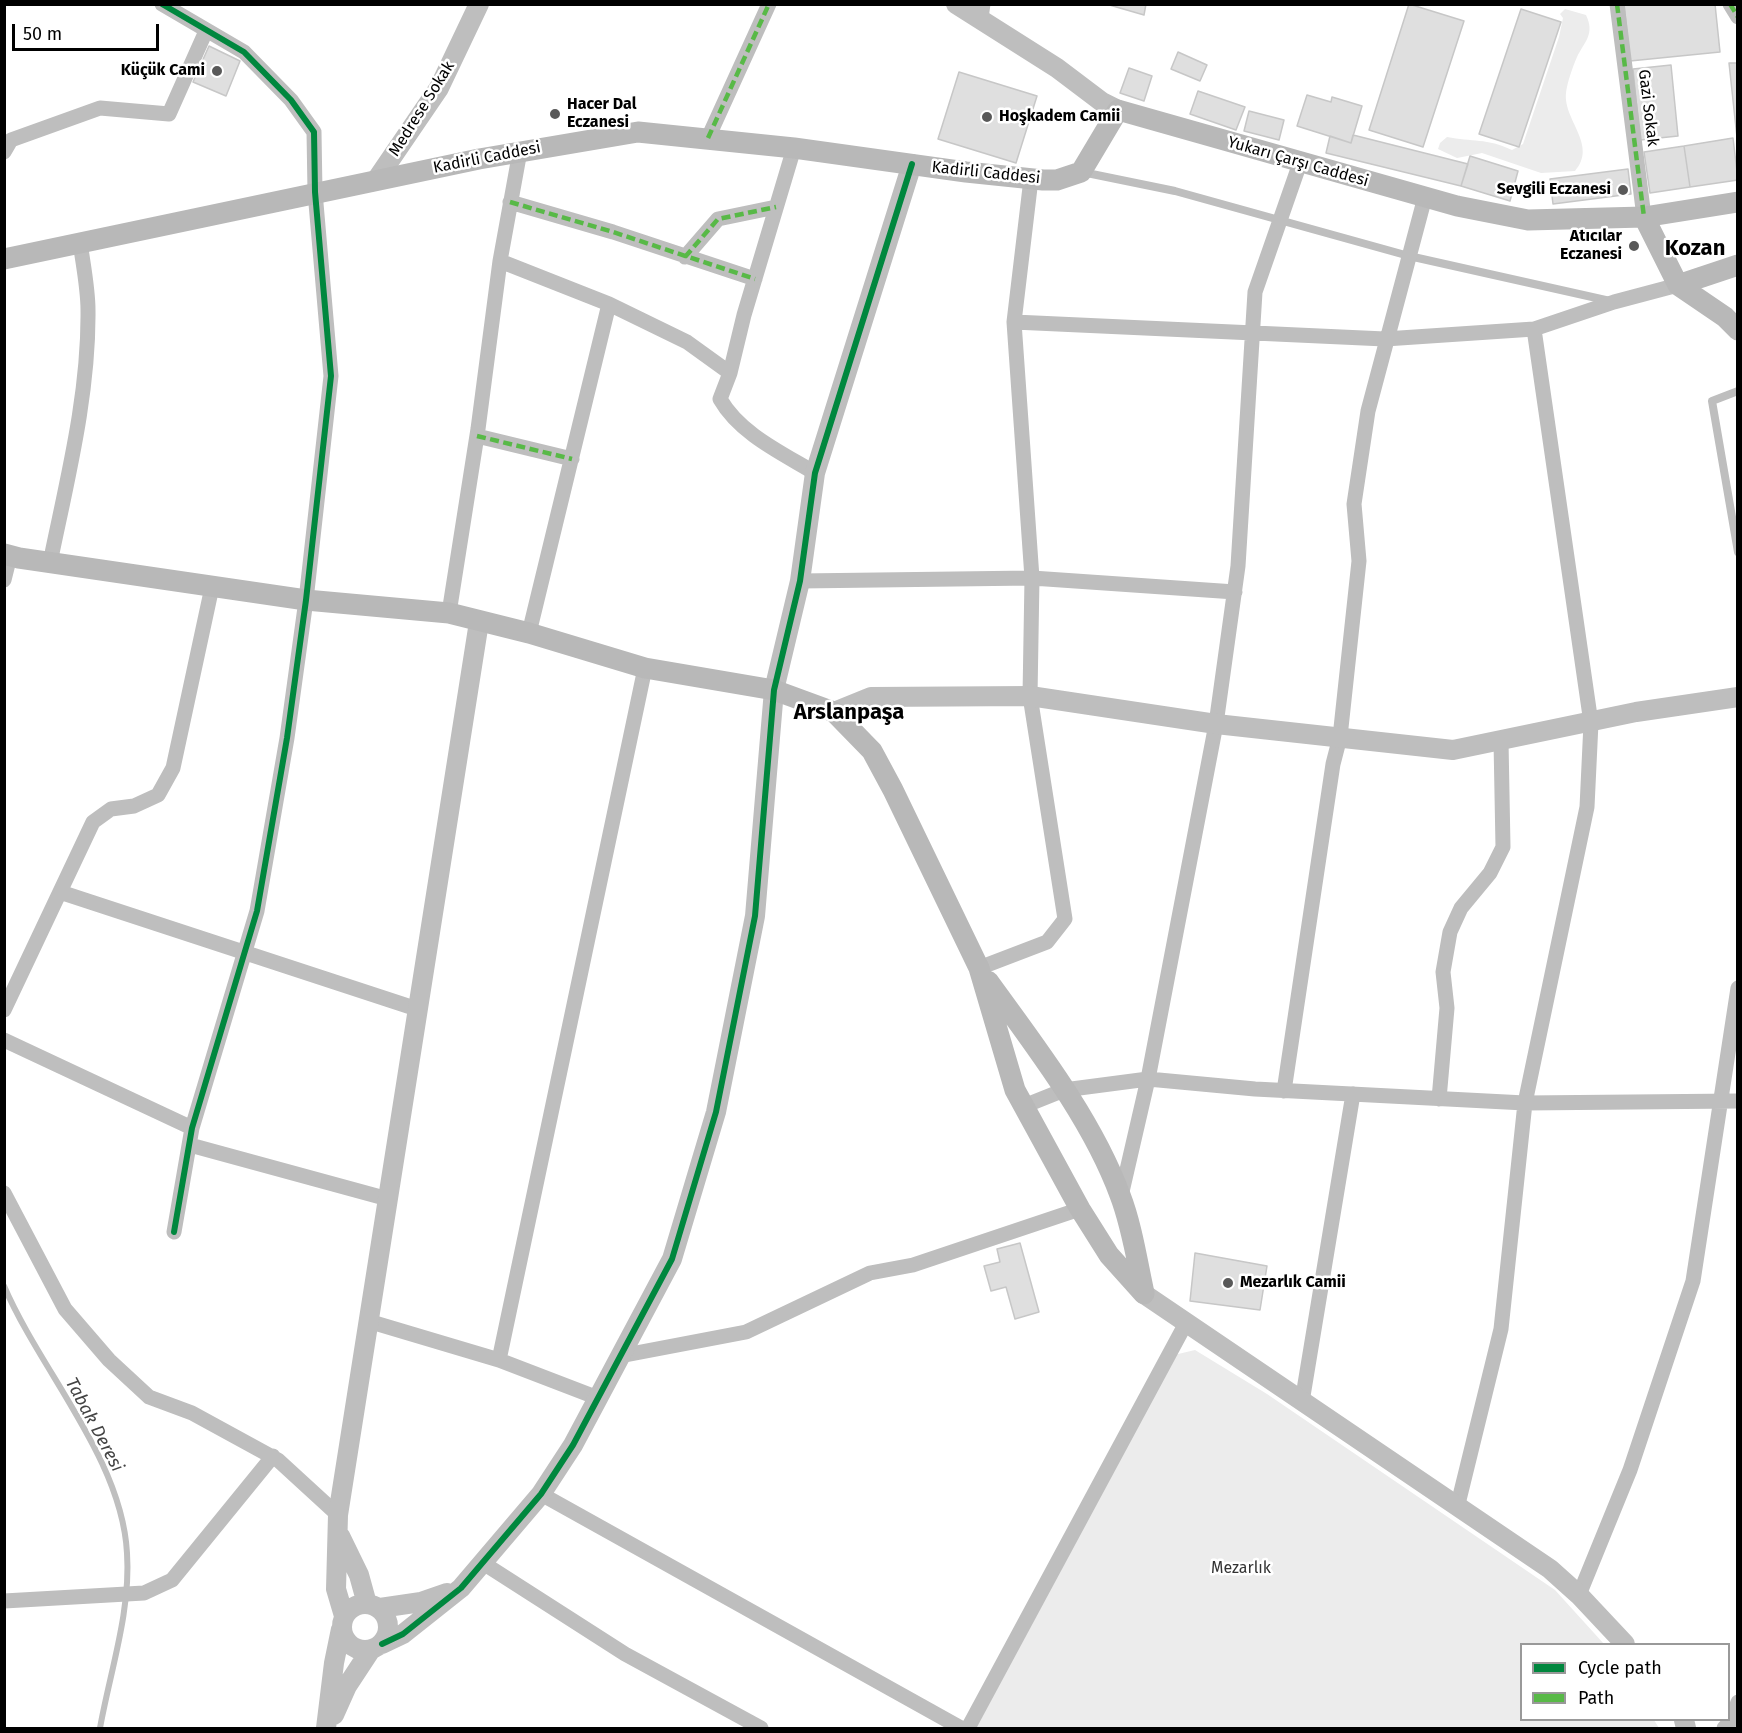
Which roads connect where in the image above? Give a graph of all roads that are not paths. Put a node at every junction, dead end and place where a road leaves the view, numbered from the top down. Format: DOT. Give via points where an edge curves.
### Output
graph roads {
  1 [pos="162,4"];
  2 [pos="479,4"];
  3 [pos="769,4"];
  4 [pos="956,4"];
  5 [pos="1617,4"];
  6 [pos="1730,4"];
  7 [pos="982,11"];
  8 [pos="1737,17"];
  9 [pos="207,31"];
  10 [pos="1118,110"];
  11 [pos="708,138"];
  12 [pos="794,148"];
  13 [pos="520,151"];
  14 [pos="4,152"];
  15 [pos="1299,163"];
  16 [pos="912,164"];
  17 [pos="1081,172"];
  18 [pos="1031,178"];
  19 [pos="377,179"];
  20 [pos="315,192"];
  21 [pos="1425,197"];
  22 [pos="510,202"];
  23 [pos="1737,202"];
  24 [pos="776,207"];
  25 [pos="1644,217"];
  26 [pos="1279,221"];
  27 [pos="80,242"];
  28 [pos="1409,256"];
  29 [pos="685,257"];
  30 [pos="4,259"];
  31 [pos="501,261"];
  32 [pos="1737,265"];
  33 [pos="755,279"];
  34 [pos="1678,285"];
  35 [pos="1614,302"];
  36 [pos="609,304"];
  37 [pos="1014,322"];
  38 [pos="1534,329"];
  39 [pos="1737,330"];
  40 [pos="1253,333"];
  41 [pos="1385,339"];
  42 [pos="730,373"];
  43 [pos="1737,391"];
  44 [pos="477,436"];
  45 [pos="572,459"];
  46 [pos="815,473"];
  47 [pos="1737,552"];
  48 [pos="7,555"];
  49 [pos="50,563"];
  50 [pos="1032,578"];
  51 [pos="4,580"];
  52 [pos="800,581"];
  53 [pos="212,587"];
  54 [pos="1235,592"];
  55 [pos="306,600"];
  56 [pos="449,613"];
  57 [pos="479,622"];
  58 [pos="529,633"];
  59 [pos="645,668"];
  60 [pos="774,690"];
  61 [pos="1030,696"];
  62 [pos="1737,697"];
  63 [pos="834,712"];
  64 [pos="1591,723"];
  65 [pos="1216,724"];
  66 [pos="1340,737"];
  67 [pos="1501,741"];
  68 [pos="60,892"];
  69 [pos="245,952"];
  70 [pos="979,968"];
  71 [pos="1737,988"];
  72 [pos="4,1010"];
  73 [pos="417,1010"];
  74 [pos="4,1040"];
  75 [pos="1148,1079"];
  76 [pos="1064,1090"];
  77 [pos="1284,1091"];
  78 [pos="1353,1094"];
  79 [pos="1438,1099"];
  80 [pos="1721,1101"];
  81 [pos="1737,1101"];
  82 [pos="1525,1103"];
  83 [pos="1024,1106"];
  84 [pos="192,1128"];
  85 [pos="190,1144"];
  86 [pos="4,1193"];
  87 [pos="1121,1196"];
  88 [pos="388,1198"];
  89 [pos="1080,1209"];
  90 [pos="174,1232"];
  91 [pos="1144,1294"];
  92 [pos="369,1321"];
  93 [pos="1186,1323"];
  94 [pos="620,1356"];
  95 [pos="499,1360"];
  96 [pos="598,1398"];
  97 [pos="1302,1402"];
  98 [pos="273,1456"];
  99 [pos="541,1494"];
  100 [pos="1458,1504"];
  101 [pos="338,1523"];
  102 [pos="483,1563"];
  103 [pos="461,1588"];
  104 [pos="1579,1594"];
  105 [pos="4,1601"];
  106 [pos="373,1606"];
  107 [pos="343,1622"];
  108 [pos="1624,1643"];
  109 [pos="376,1647"];
  110 [pos="1737,1702"];
  111 [pos="327,1728"];
  112 [pos="761,1728"];
  113 [pos="961,1728"];
  114 [pos="968,1728"];
  115 [pos="1724,1728"];
  1 -- 9 [label="street"];
  2 -- 19 [label="street, Medrese Sokak" via="439,88"];
  3 -- 11 [label="street"];
  4 -- 7 [label="street"];
  5 -- 25 [label="street, Gazi Sokak"];
  6 -- 8 [label="street"];
  7 -- 10 [label="street, Yukarı Çarşı Caddesi"];
  9 -- 14 [label="street" via="169,114 100,108 11,140"];
  9 -- 20 [label="street" via="244,52 291,100 314,132"];
  10 -- 15 [label="main road, Yukarı Çarşı Caddesi"];
  10 -- 17 [label="main road"];
  11 -- 12 [label="main road, Kadirli Caddesi"];
  11 -- 13 [label="main road, Kadirli Caddesi" via="638,132"];
  12 -- 16 [label="main road, Kadirli Caddesi"];
  12 -- 24 [label="street"];
  13 -- 19 [label="main road, Kadirli Caddesi"];
  13 -- 22 [label="street"];
  15 -- 21 [label="main road, Yukarı Çarşı Caddesi"];
  15 -- 26 [label="street"];
  16 -- 18 [label="main road, Kadirli Caddesi"];
  16 -- 46 [label="street"];
  17 -- 18 [label="main road, Kadirli Caddesi" via="1057,180"];
  17 -- 26 [label="lane" via="1175,191"];
  18 -- 37 [label="street"];
  19 -- 20 [label="main road, Kadirli Caddesi"];
  20 -- 27 [label="main road, Kadirli Caddesi"];
  20 -- 55 [label="street" via="331,376"];
  21 -- 25 [label="main road, Yukarı Çarşı Caddesi" via="1528,220"];
  21 -- 28 [label="street"];
  22 -- 29 [label="street"];
  22 -- 31 [label="street"];
  23 -- 25 [label="main road, Yukarı Çarşı Caddesi"];
  24 -- 29 [label="street" via="718,219"];
  24 -- 33 [label="street"];
  25 -- 34 [label="main road"];
  26 -- 28 [label="lane"];
  26 -- 40 [label="street" via="1255,292"];
  27 -- 30 [label="main road, Kadirli Caddesi"];
  27 -- 49 [label="street" via="88,309 85,379"];
  28 -- 35 [label="lane"];
  28 -- 41 [label="street"];
  29 -- 33 [label="street"];
  31 -- 36 [label="street"];
  31 -- 44 [label="street"];
  32 -- 34 [label="main road"];
  33 -- 42 [label="street"];
  34 -- 35 [label="street"];
  34 -- 39 [label="main road" via="1725,317"];
  35 -- 38 [label="street"];
  36 -- 42 [label="street" via="687,342"];
  36 -- 45 [label="street"];
  37 -- 40 [label="street"];
  37 -- 50 [label="street"];
  38 -- 41 [label="street"];
  38 -- 64 [label="street"];
  40 -- 41 [label="street"];
  40 -- 54 [label="street"];
  41 -- 66 [label="street" via="1368,411 1354,504 1359,561"];
  42 -- 46 [label="street" via="720,399 729,415 771,447"];
  43 -- 47 [label="lane" via="1712,401"];
  44 -- 45 [label="street"];
  44 -- 56 [label="street"];
  45 -- 58 [label="street"];
  46 -- 52 [label="street"];
  48 -- 49 [label="main road"];
  48 -- 51 [label="street"];
  49 -- 53 [label="main road"];
  50 -- 52 [label="street"];
  50 -- 54 [label="street"];
  50 -- 61 [label="street"];
  52 -- 60 [label="street"];
  53 -- 55 [label="main road"];
  53 -- 68 [label="street" via="173,768 158,795 134,806 111,809 93,822"];
  54 -- 65 [label="street"];
  55 -- 56 [label="main road"];
  55 -- 69 [label="street" via="287,738"];
  56 -- 57 [label="main road"];
  57 -- 58 [label="main road"];
  57 -- 73 [label="street"];
  58 -- 59 [label="main road"];
  59 -- 60 [label="main road"];
  59 -- 95 [label="street"];
  60 -- 63 [label="main road"];
  60 -- 94 [label="street" via="755,916 716,1112 672,1259"];
  61 -- 63 [label="street" via="871,697"];
  61 -- 65 [label="street"];
  61 -- 70 [label="street" via="1065,919 1047,942"];
  62 -- 64 [label="street"];
  63 -- 70 [label="main road" via="872,751"];
  64 -- 67 [label="street"];
  64 -- 82 [label="street" via="1587,807"];
  65 -- 66 [label="street"];
  65 -- 75 [label="street"];
  66 -- 67 [label="street" via="1453,750"];
  66 -- 77 [label="street"];
  67 -- 79 [label="street" via="1503,847 1490,873 1461,908 1450,932 1443,972 1447,1008"];
  68 -- 69 [label="street"];
  68 -- 72 [label="street"];
  69 -- 73 [label="street"];
  69 -- 84 [label="street"];
  70 -- 76 [label="main road"];
  70 -- 83 [label="main road" via="1015,1090"];
  71 -- 80 [label="street"];
  73 -- 88 [label="street"];
  74 -- 84 [label="street"];
  75 -- 76 [label="street"];
  75 -- 77 [label="street"];
  75 -- 87 [label="street"];
  76 -- 83 [label="street"];
  76 -- 87 [label="main road" via="1103,1155"];
  77 -- 78 [label="street"];
  78 -- 79 [label="street"];
  78 -- 97 [label="street"];
  79 -- 82 [label="street"];
  80 -- 81 [label="street"];
  80 -- 82 [label="street"];
  80 -- 104 [label="street" via="1693,1281 1630,1470"];
  82 -- 100 [label="street" via="1501,1329"];
  83 -- 89 [label="main road"];
  84 -- 85 [label="street"];
  85 -- 88 [label="street"];
  85 -- 90 [label="street"];
  86 -- 98 [label="street" via="65,1310 109,1360 150,1397 192,1413"];
  87 -- 91 [label="main road"];
  88 -- 92 [label="street"];
  89 -- 91 [label="main road" via="1109,1255"];
  89 -- 94 [label="street" via="913,1265 870,1273 746,1332"];
  91 -- 93 [label="street"];
  92 -- 95 [label="street"];
  92 -- 101 [label="street"];
  93 -- 97 [label="street"];
  93 -- 114 [label="street"];
  94 -- 96 [label="street"];
  95 -- 96 [label="street"];
  96 -- 99 [label="street"];
  97 -- 100 [label="street"];
  98 -- 101 [label="street"];
  98 -- 105 [label="street" via="172,1580 144,1593"];
  99 -- 102 [label="street"];
  99 -- 113 [label="street"];
  100 -- 104 [label="street"];
  101 -- 106 [label="street"];
  101 -- 107 [label="street" via="336,1589"];
  102 -- 103 [label="street"];
  102 -- 112 [label="street" via="625,1654"];
  103 -- 106 [label="street" via="421,1602"];
  103 -- 109 [label="street" via="403,1634"];
  104 -- 108 [label="street"];
  106 -- 107 [label="street" via="354,1606"];
  106 -- 109 [label="street" via="387,1619 388,1632"];
  107 -- 109 [label="street" via="346,1642 357,1650"];
  107 -- 111 [label="street"];
  109 -- 111 [label="street" via="347,1686"];
  110 -- 115 [label="street" via="1731,1721"];
}
